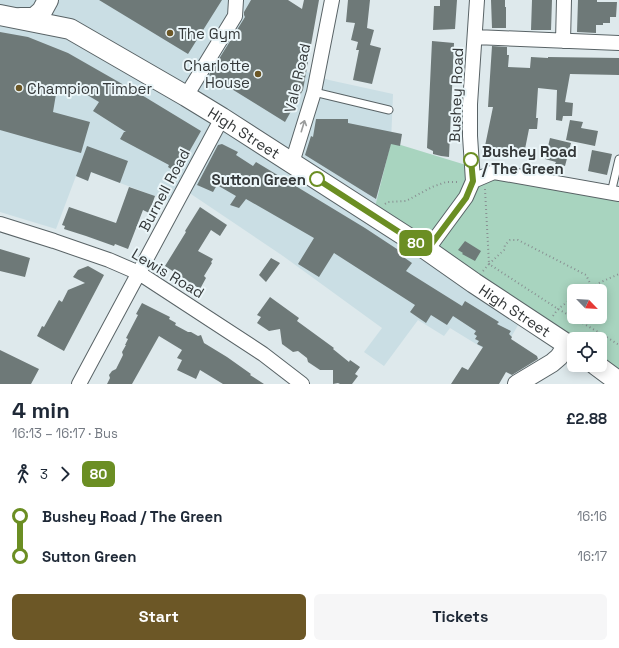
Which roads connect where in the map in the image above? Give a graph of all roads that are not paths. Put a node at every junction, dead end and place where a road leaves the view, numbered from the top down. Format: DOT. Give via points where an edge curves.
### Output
graph roads {
  1 [pos="48,0"];
  2 [pos="56,0"];
  3 [pos="236,0"];
  4 [pos="332,0"];
  5 [pos="477,0"];
  6 [pos="564,0"];
  7 [pos="8,16"];
  8 [pos="70,29"];
  9 [pos="475,37"];
  10 [pos="563,41"];
  11 [pos="619,43"];
  12 [pos="314,92"];
  13 [pos="186,96"];
  14 [pos="390,110"];
  15 [pos="222,118"];
  16 [pos="619,160"];
  17 [pos="292,163"];
  18 [pos="479,179"];
  19 [pos="615,193"];
  20 [pos="0,224"];
  21 [pos="427,250"];
  22 [pos="139,273"];
  23 [pos="567,344"];
  24 [pos="567,350"];
  25 [pos="79,384"];
  26 [pos="302,384"];
  27 [pos="517,384"];
  1 -- 7 [label="main road" via="42,11 34,18"];
  2 -- 8 [label="main road" via="58,12"];
  3 -- 13 [label="street" via="234,16"];
  4 -- 12 [label="street, Vale Road"];
  5 -- 9 [label="street, Bushey Road"];
  6 -- 10 [label="street"];
  7 -- 8 [label="main road, High Street"];
  8 -- 13 [label="main road, High Street"];
  9 -- 10 [label="street"];
  9 -- 18 [label="street, Bushey Road" via="470,136"];
  10 -- 11 [label="street"];
  12 -- 14 [label="lane"];
  17 -- 12 [label="street, Vale Road, one-way"];
  13 -- 15 [label="main road, High Street"];
  15 -- 17 [label="main road, High Street"];
  15 -- 22 [label="street, Burnell Road"];
  16 -- 19 [label="lane"];
  17 -- 21 [label="main road, High Street"];
  18 -- 19 [label="street" via="494,172"];
  18 -- 21 [label="street, Bushey Road"];
  20 -- 22 [label="street, Lewis Road" via="89,252"];
  21 -- 23 [label="main road, High Street"];
  22 -- 25 [label="street, Burnell Road"];
  22 -- 26 [label="street, Lewis Road" via="263,354"];
  24 -- 27 [label="street" via="552,363"];
}
